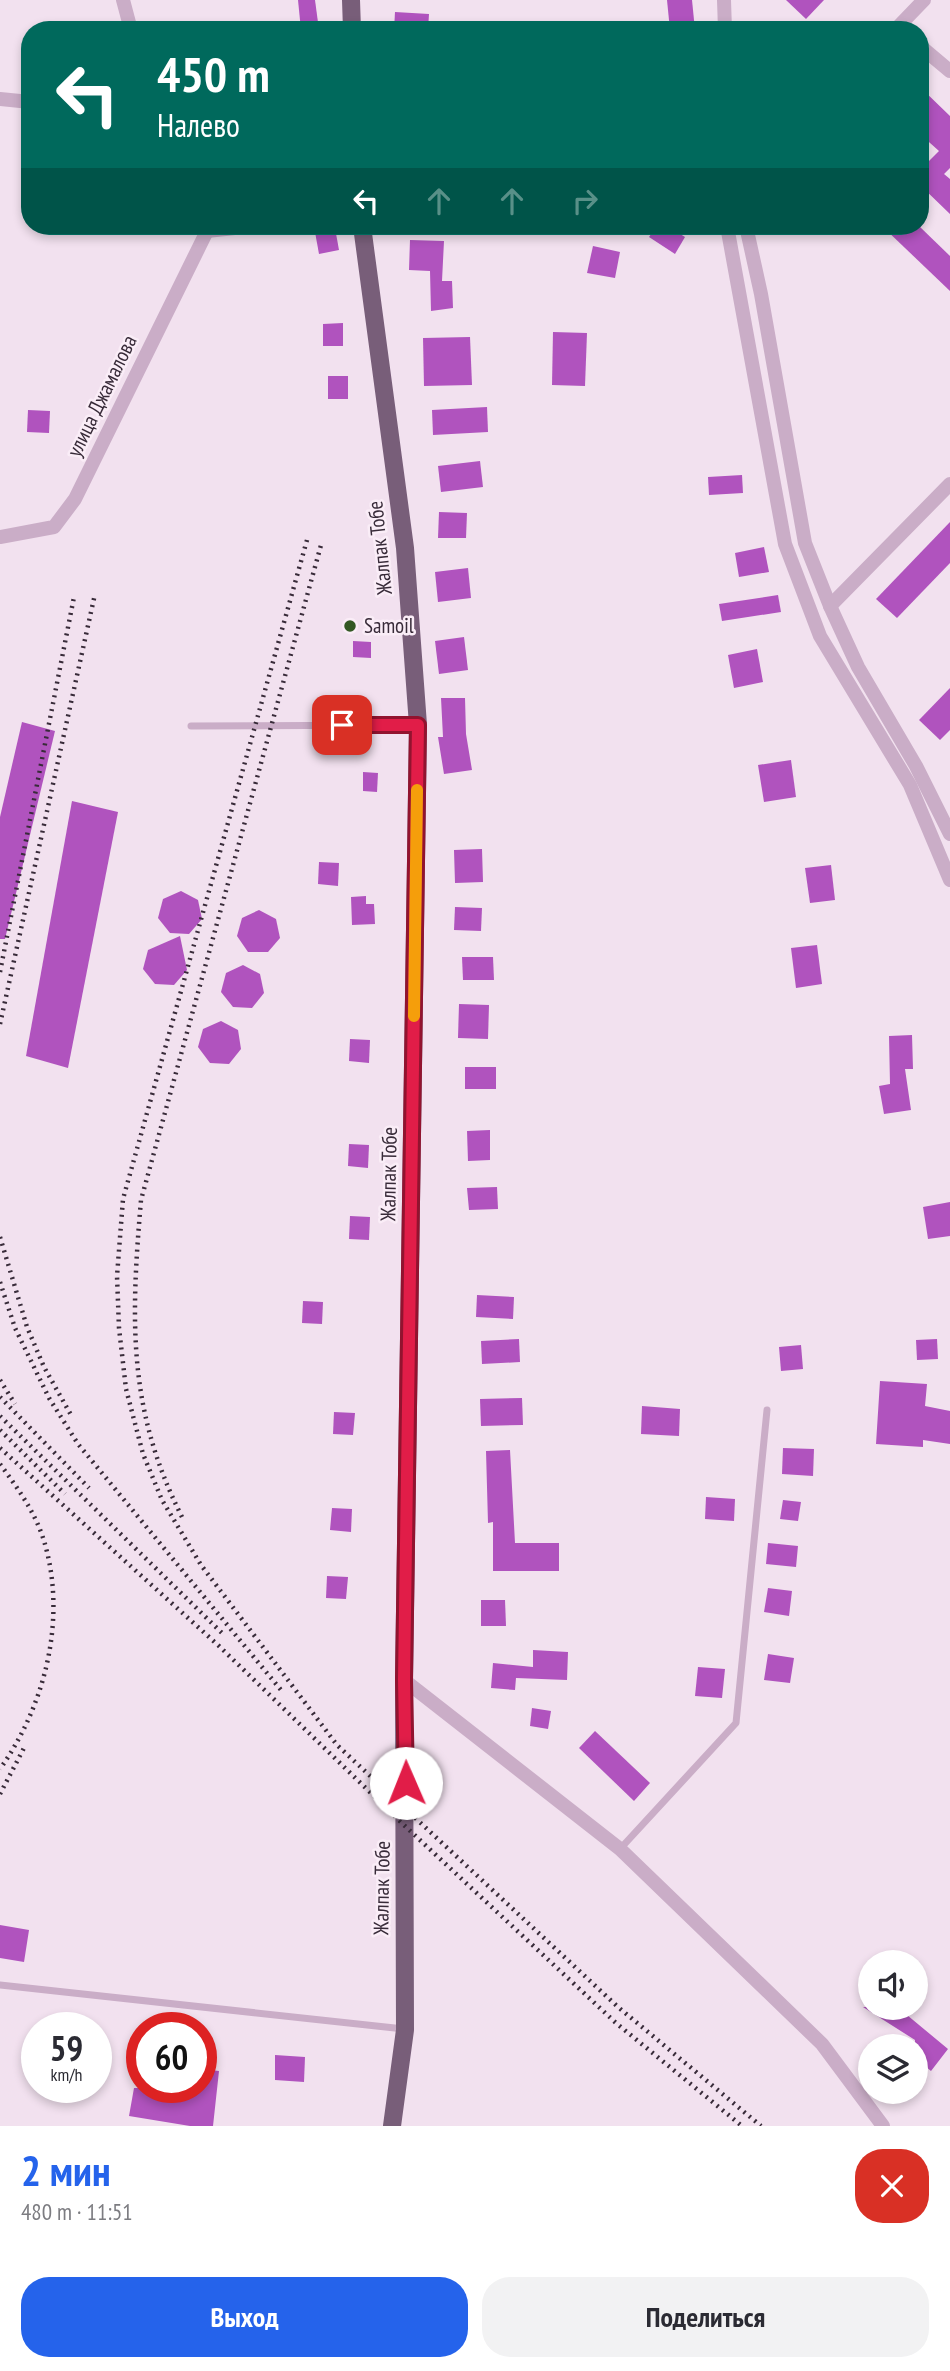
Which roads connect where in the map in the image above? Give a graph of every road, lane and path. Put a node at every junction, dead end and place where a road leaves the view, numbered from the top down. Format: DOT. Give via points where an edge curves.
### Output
graph roads {
  1 [pos="123,0"];
  2 [pos="351,0"];
  3 [pos="724,0"];
  4 [pos="924,0"];
  5 [pos="129,21"];
  6 [pos="352,21"];
  7 [pos="725,21"];
  8 [pos="905,21"];
  9 [pos="929,54"];
  10 [pos="950,71"];
  11 [pos="0,99"];
  12 [pos="21,101"];
  13 [pos="203,235"];
  14 [pos="363,235"];
  15 [pos="729,235"];
  16 [pos="748,235"];
  17 [pos="950,484"];
  18 [pos="0,537"];
  19 [pos="830,606"];
  20 [pos="418,725"];
  21 [pos="191,726"];
  22 [pos="950,834"];
  23 [pos="950,880"];
  24 [pos="767,1410"];
  25 [pos="404,1680"];
  26 [pos="620,1849"];
  27 [pos="0,1985"];
  28 [pos="405,2030"];
  29 [pos="392,2126"];
  30 [pos="883,2126"];
  1 -- 5 [label="street"];
  2 -- 6 [label="main road"];
  3 -- 7 [label="street"];
  4 -- 8 [label="street"];
  9 -- 10 [label="street"];
  11 -- 12 [label="street"];
  13 -- 18 [label="street, улица Джамалова" via="75,499 54,527"];
  14 -- 20 [label="main road, Жалпак Тобе" via="405,548"];
  15 -- 23 [label="street" via="785,544 820,636 910,785"];
  16 -- 19 [label="street" via="806,542"];
  17 -- 19 [label="street"];
  19 -- 22 [label="street" via="858,667"];
  20 -- 21 [label="lane"];
  20 -- 25 [label="main road, Жалпак Тобе"];
  24 -- 26 [label="lane" via="736,1723"];
  25 -- 26 [label="street"];
  25 -- 28 [label="main road, Жалпак Тобе"];
  26 -- 30 [label="street" via="822,2044"];
  27 -- 28 [label="lane"];
  28 -- 29 [label="main road, Жалпак Тобе"];
}
